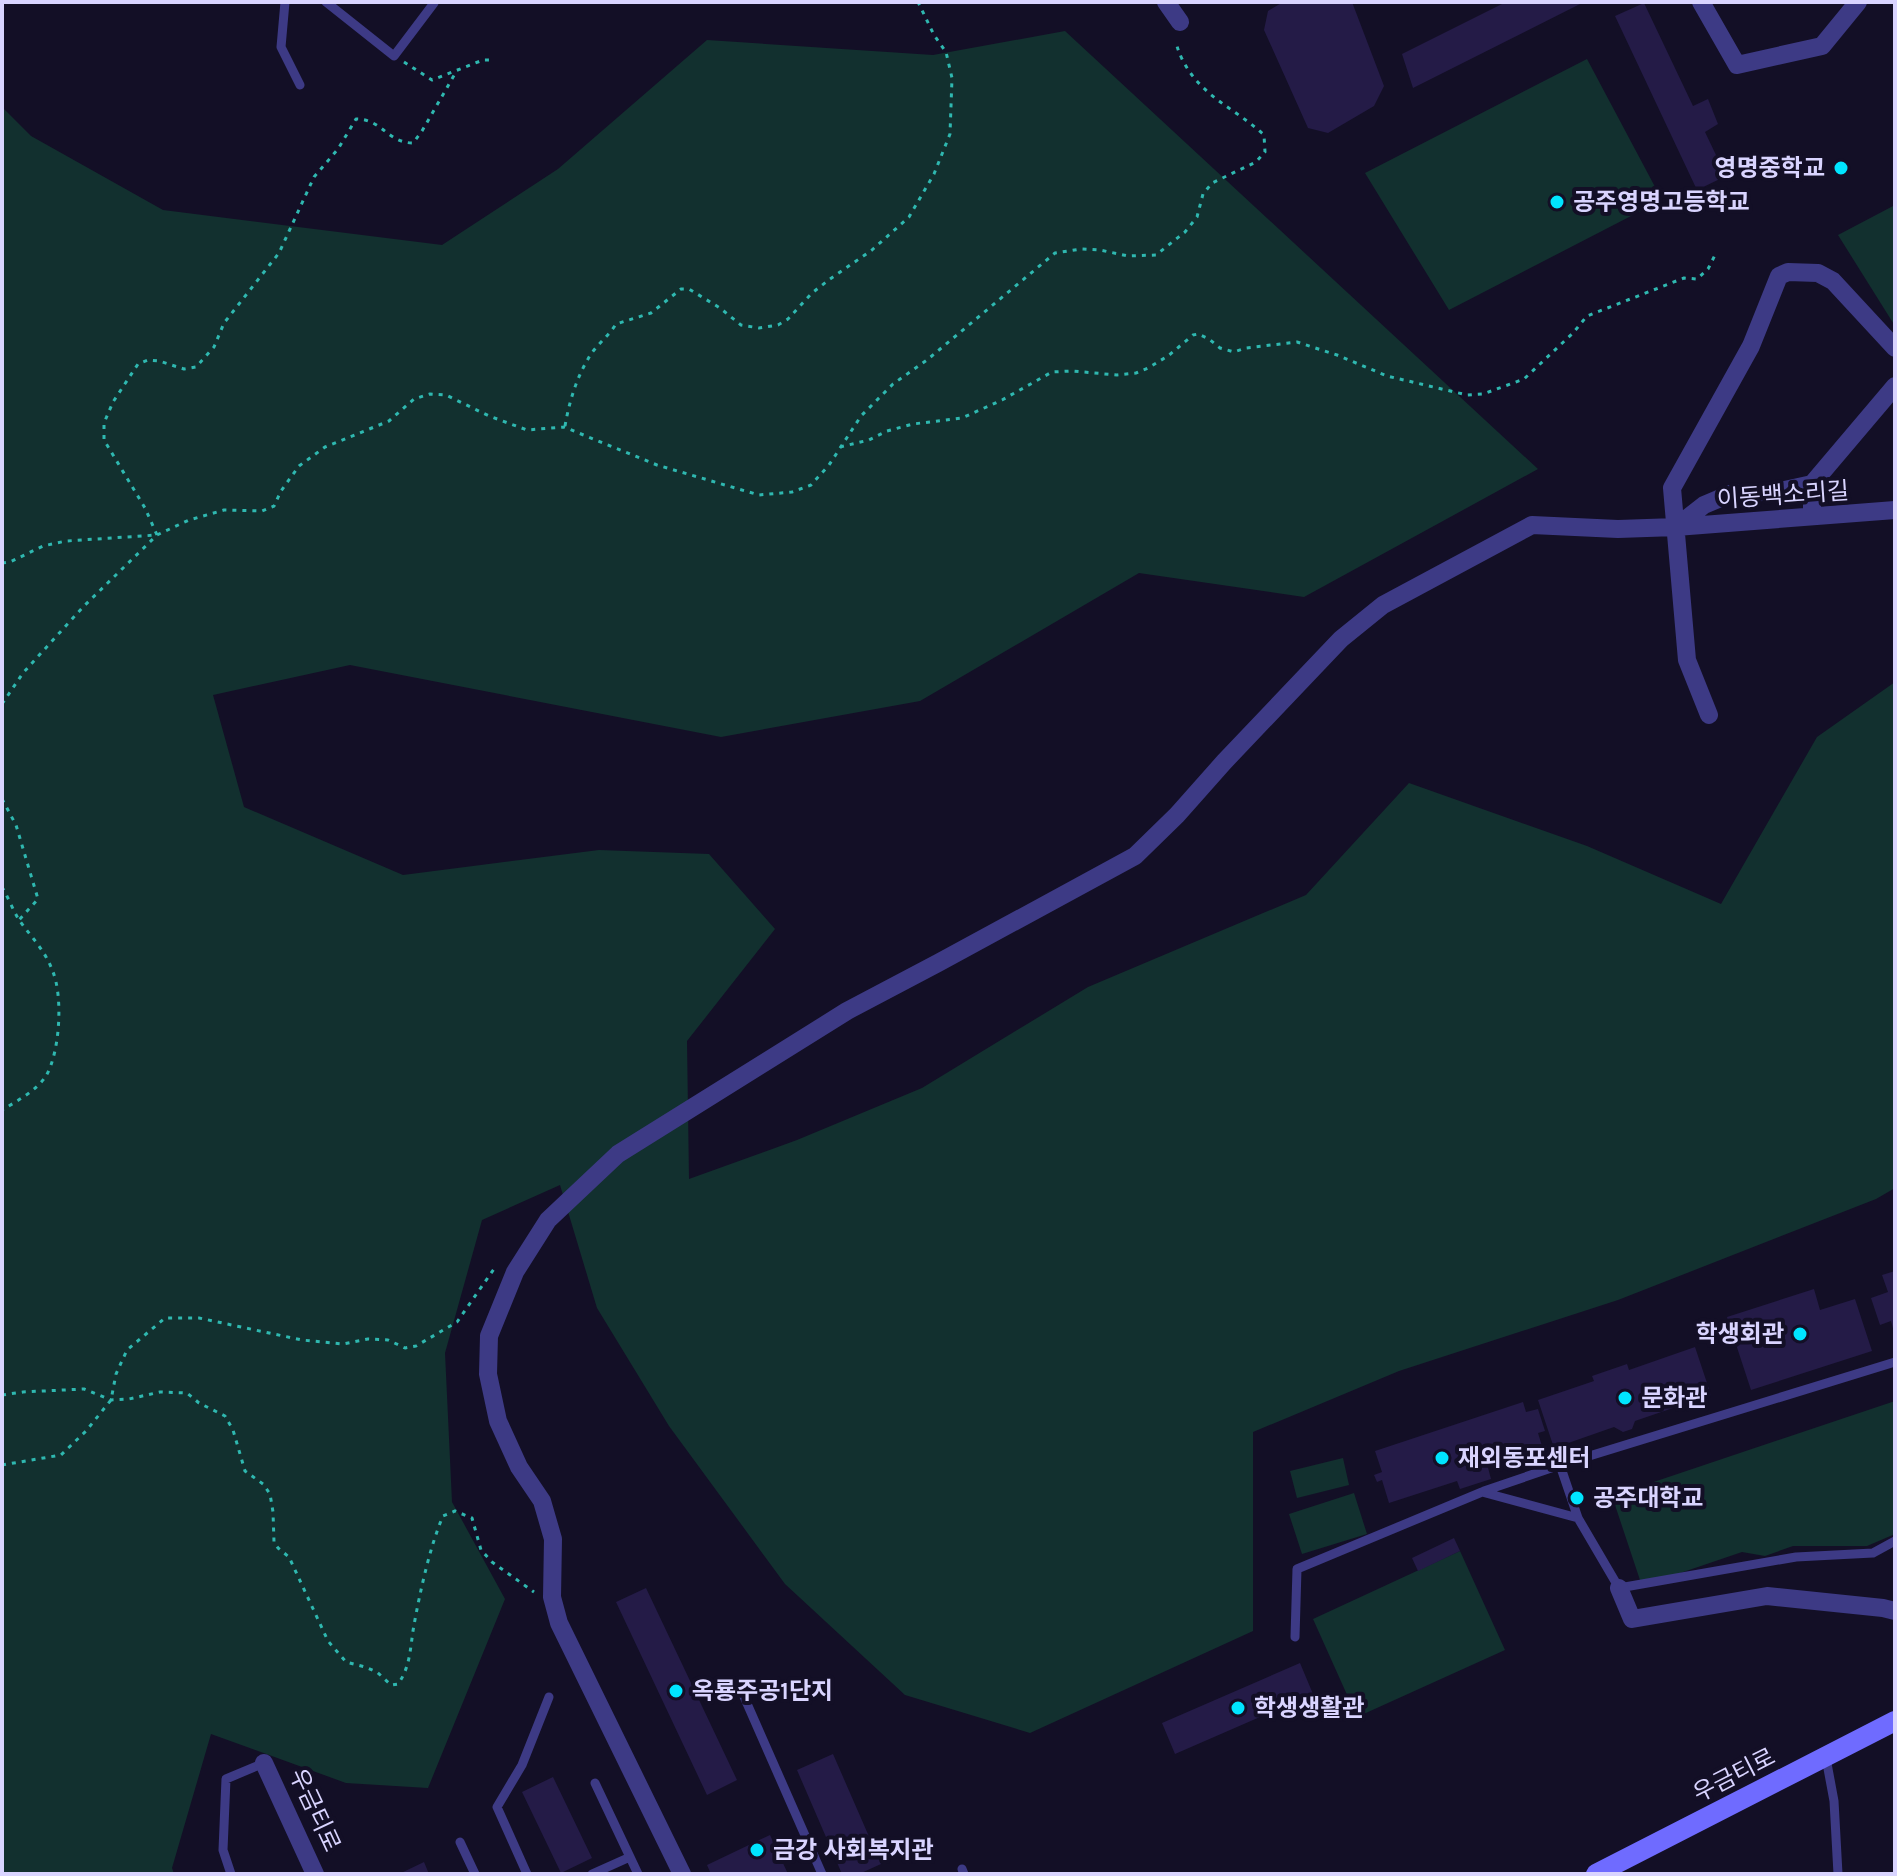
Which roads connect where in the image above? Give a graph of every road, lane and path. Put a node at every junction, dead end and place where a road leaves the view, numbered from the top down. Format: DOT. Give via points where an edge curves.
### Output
graph roads {
  1 [pos="285,2"];
  2 [pos="326,2"];
  3 [pos="918,2"];
  4 [pos="1166,2"];
  5 [pos="1701,2"];
  6 [pos="1858,2"];
  7 [pos="434,3"];
  8 [pos="1180,22"];
  9 [pos="394,56"];
  10 [pos="493,60"];
  11 [pos="456,72"];
  12 [pos="300,85"];
  13 [pos="1715,255"];
  14 [pos="1895,348"];
  15 [pos="1895,386"];
  16 [pos="564,427"];
  17 [pos="840,447"];
  18 [pos="1812,484"];
  19 [pos="1895,510"];
  20 [pos="1812,516"];
  21 [pos="1676,527"];
  22 [pos="157,535"];
  23 [pos="2,563"];
  24 [pos="2,704"];
  25 [pos="1709,715"];
  26 [pos="2,799"];
  27 [pos="2,887"];
  28 [pos="19,920"];
  29 [pos="2,1110"];
  30 [pos="501,1259"];
  31 [pos="1895,1362"];
  32 [pos="2,1395"];
  33 [pos="111,1400"];
  34 [pos="2,1465"];
  35 [pos="1560,1465"];
  36 [pos="1482,1492"];
  37 [pos="1578,1518"];
  38 [pos="1895,1541"];
  39 [pos="1619,1588"];
  40 [pos="552,1597"];
  41 [pos="1895,1611"];
  42 [pos="1295,1637"];
  43 [pos="738,1683"];
  44 [pos="549,1697"];
  45 [pos="1895,1721"];
  46 [pos="1825,1757"];
  47 [pos="264,1763"];
  48 [pos="595,1783"];
  49 [pos="460,1842"];
  50 [pos="630,1857"];
  51 [pos="231,1874"];
  52 [pos="315,1874"];
  53 [pos="475,1874"];
  54 [pos="527,1874"];
  55 [pos="592,1874"];
  56 [pos="638,1874"];
  57 [pos="682,1874"];
  58 [pos="822,1874"];
  59 [pos="1596,1874"];
  60 [pos="1838,1874"];
  1 -- 12 [label="lane" via="281,47"];
  2 -- 9 [label="lane"];
  3 -- 16 [label="path" via="946,52 952,78 951,120 934,174 909,217 778,325 741,325 689,289 681,289 651,313 616,324 589,357"];
  4 -- 8 [label="street"];
  5 -- 6 [label="street" via="1737,65 1822,46"];
  7 -- 9 [label="lane"];
  8 -- 17 [label="path" via="1176,46 1190,74 1264,135 1265,152 1256,162 1212,183 1197,217 1156,255 1081,249 1055,253 893,384"];
  9 -- 11 [label="path" via="432,80"];
  10 -- 11 [label="path"];
  11 -- 22 [label="path" via="413,143 402,143 368,119 356,119 314,177 279,253 224,323 214,347 196,367 148,360 138,364 113,402 104,440"];
  13 -- 17 [label="path" via="1697,279 1684,278 1587,316 1524,379 1483,394 1387,376 1297,342 1234,352 1198,334 1136,373 1052,372 962,418 913,424"];
  14 -- 21 [label="street" via="1833,281 1818,273 1779,276 1751,346 1672,488"];
  15 -- 18 [label="street"];
  16 -- 17 [label="path" via="657,465 759,495 811,485"];
  16 -- 22 [label="path" via="527,430 446,395 430,394 414,399 389,421 325,447 299,466 274,506 262,511 224,510"];
  18 -- 20 [label="street"];
  18 -- 21 [label="street" via="1730,494 1704,505"];
  19 -- 20 [label="street, 이동백소리길"];
  20 -- 21 [label="street, 이동백소리길"];
  21 -- 25 [label="street" via="1687,660"];
  21 -- 40 [label="street, 이동백소리길" via="1532,525 1383,605 1341,639 1135,856 847,1011 618,1154 548,1220 515,1272 489,1336 488,1374 498,1421 542,1501 553,1539"];
  22 -- 23 [label="path" via="66,541"];
  22 -- 24 [label="path" via="83,607"];
  26 -- 28 [label="path" via="16,825 38,899"];
  27 -- 28 [label="path"];
  28 -- 29 [label="path" via="54,973 58,1033 45,1077"];
  30 -- 33 [label="path" via="457,1322 405,1348 388,1340 302,1340 199,1318 165,1318 127,1350"];
  31 -- 35 [label="lane"];
  32 -- 33 [label="path" via="84,1389"];
  33 -- 34 [label="path" via="61,1455"];
  33 -- 40 [label="path" via="187,1393 225,1416 245,1471 270,1494 274,1542 295,1567 328,1641 346,1662 377,1672 391,1685 398,1684 408,1666 443,1516 455,1511 472,1518 481,1550 492,1562 540,1596"];
  35 -- 36 [label="lane"];
  35 -- 37 [label="lane"];
  36 -- 37 [label="lane"];
  36 -- 42 [label="lane" via="1297,1569"];
  37 -- 39 [label="lane"];
  38 -- 39 [label="lane" via="1873,1553 1796,1557"];
  39 -- 41 [label="street" via="1632,1619 1767,1596"];
  40 -- 57 [label="street, 이동백소리길" via="559,1623"];
  43 -- 58 [label="lane"];
  44 -- 54 [label="lane" via="522,1765 497,1807"];
  45 -- 46 [label="main road, 우금티로"];
  46 -- 59 [label="main road, 우금티로"];
  46 -- 60 [label="lane" via="1834,1801"];
  47 -- 51 [label="lane, 우금티로" via="226,1779 223,1850"];
  47 -- 52 [label="street, 우금티로"];
  48 -- 50 [label="lane"];
  49 -- 53 [label="lane"];
  50 -- 55 [label="lane"];
  50 -- 56 [label="lane"];
}
